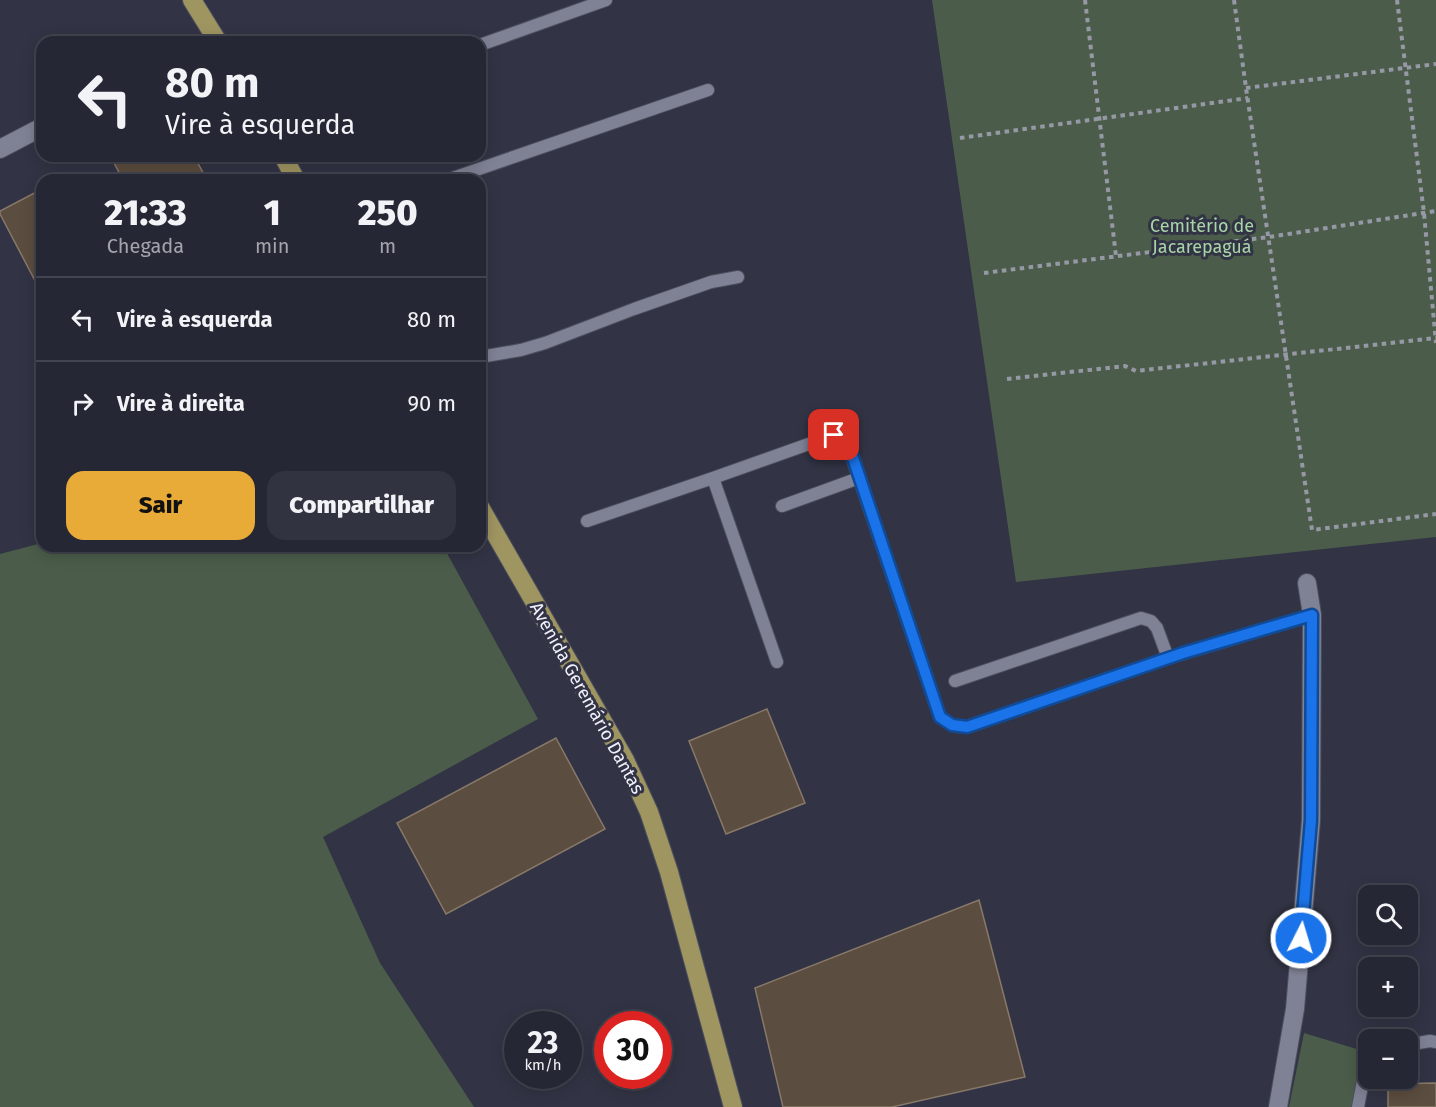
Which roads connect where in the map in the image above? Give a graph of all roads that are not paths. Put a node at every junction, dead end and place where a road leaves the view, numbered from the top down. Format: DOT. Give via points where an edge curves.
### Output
graph roads {
  1 [pos="192,0"];
  2 [pos="606,0"];
  3 [pos="210,36"];
  4 [pos="486,43"];
  5 [pos="708,90"];
  6 [pos="36,130"];
  7 [pos="0,148"];
  8 [pos="464,174"];
  9 [pos="738,277"];
  10 [pos="486,356"];
  11 [pos="713,478"];
  12 [pos="859,478"];
  13 [pos="782,506"];
  14 [pos="486,517"];
  15 [pos="587,521"];
  16 [pos="1307,583"];
  17 [pos="1312,615"];
  18 [pos="1168,658"];
  19 [pos="777,663"];
  20 [pos="956,681"];
  21 [pos="1436,1042"];
  22 [pos="1418,1043"];
  23 [pos="1361,1089"];
  24 [pos="732,1107"];
  25 [pos="1278,1107"];
  26 [pos="1358,1107"];
  1 -- 3 [label="main road"];
  2 -- 4 [label="lane"];
  5 -- 8 [label="lane"];
  6 -- 7 [label="street"];
  9 -- 10 [label="lane" via="711,282 545,343"];
  11 -- 12 [label="lane" via="834,435 844,435"];
  11 -- 15 [label="lane"];
  11 -- 19 [label="lane"];
  12 -- 13 [label="lane"];
  12 -- 18 [label="lane" via="940,717 952,725 967,727"];
  14 -- 24 [label="main road, Avenida Geremário Dantas" via="625,760 649,812 669,872"];
  16 -- 17 [label="street"];
  17 -- 18 [label="lane"];
  17 -- 25 [label="street" via="1311,820 1295,1009"];
  18 -- 20 [label="lane" via="1157,628 1141,618"];
  21 -- 22 [label="lane"];
  23 -- 26 [label="lane"];
}
